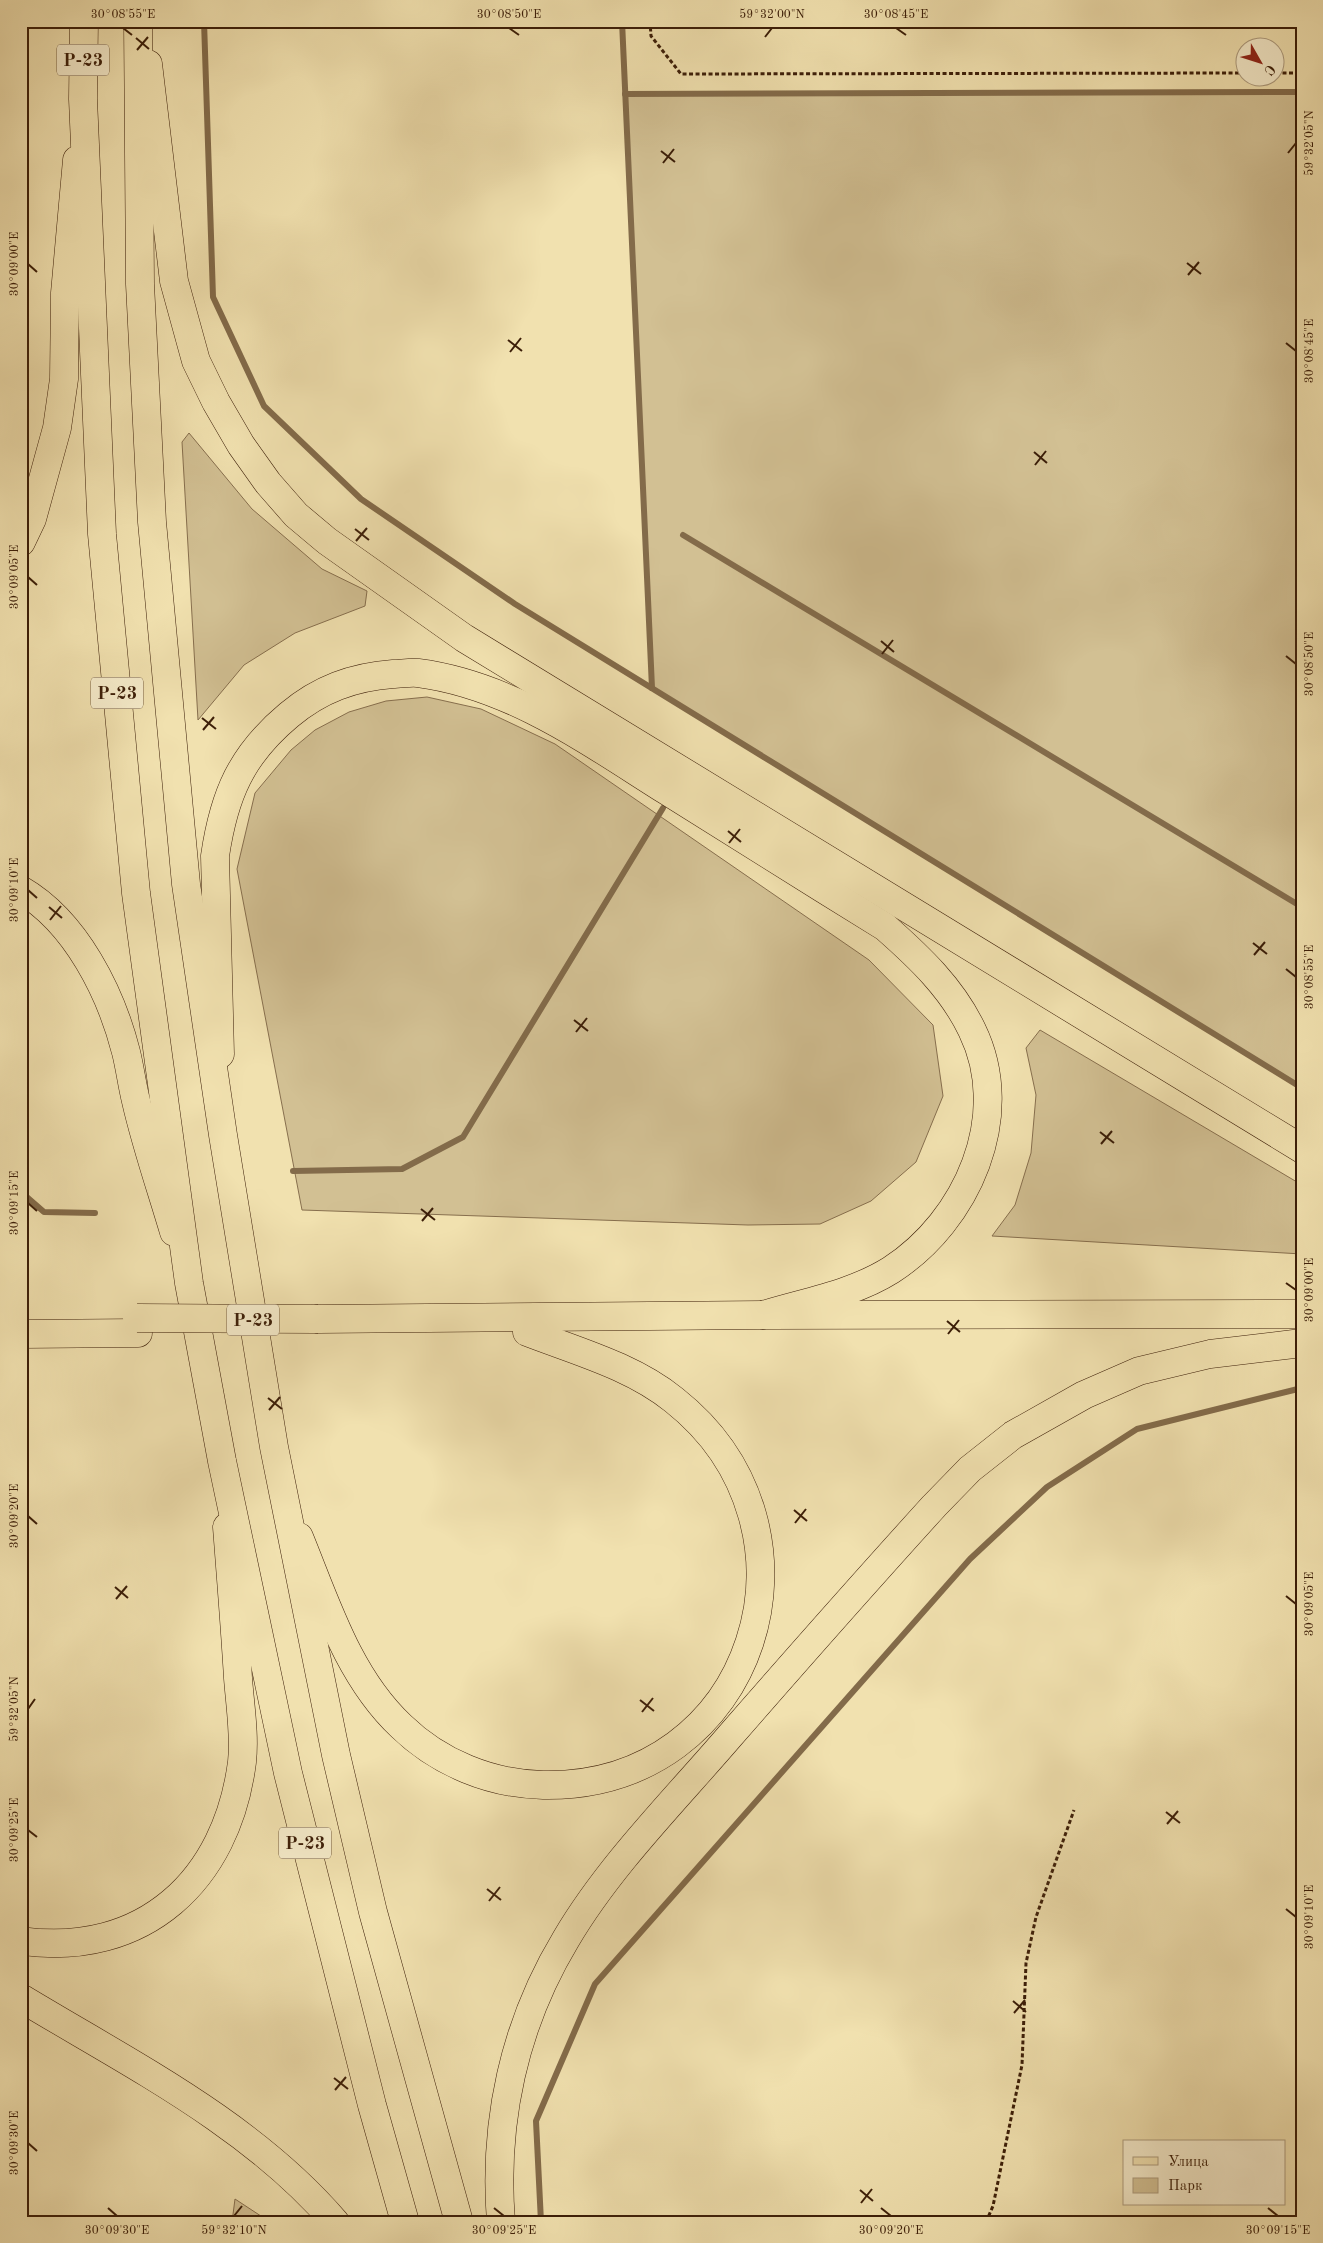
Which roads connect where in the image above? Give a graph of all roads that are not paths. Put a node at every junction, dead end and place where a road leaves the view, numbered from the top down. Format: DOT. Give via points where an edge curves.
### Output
graph roads {
  1 [pos="84,21"];
  2 [pos="138,21"];
  3 [pos="143,21"];
  4 [pos="83,99"];
  5 [pos="21,542"];
  6 [pos="21,890"];
  7 [pos="222,1135"];
  8 [pos="1302,1149"];
  9 [pos="188,1283"];
  10 [pos="763,1314"];
  11 [pos="1302,1314"];
  12 [pos="21,1319"];
  13 [pos="138,1326"];
  14 [pos="319,1327"];
  15 [pos="1302,1328"];
  16 [pos="527,1332"];
  17 [pos="21,1334"];
  18 [pos="1302,1343"];
  19 [pos="222,1461"];
  20 [pos="285,1504"];
  21 [pos="21,1941"];
  22 [pos="21,1998"];
  23 [pos="335,2222"];
  24 [pos="405,2222"];
  25 [pos="459,2222"];
  26 [pos="501,2222"];
  1 -- 4 [label="main road, Р-23"];
  2 -- 7 [label="main road, Р-23" via="140,284 152,522 186,884"];
  3 -- 8 [label="main road" via="174,281 196,361 241,445 296,515 327,542 464,638"];
  4 -- 5 [label="main road" via="65,293 64,379 59,419 46,475"];
  4 -- 9 [label="main road, Р-23" via="102,534 136,893"];
  6 -- 9 [label="main road" via="54,917 77,944 90,962 115,1013"];
  7 -- 10 [label="main road" via="216,856 226,802 240,769 269,732 294,711 320,693 348,680 416,672 504,695 566,728 885,927 922,959 946,987 973,1031 986,1085 986,1130 974,1170 952,1211 936,1232 891,1270 859,1287"];
  7 -- 20 [label="main road, Р-23"];
  9 -- 19 [label="main road, Р-23"];
  10 -- 11 [label="main road"];
  10 -- 14 [label="main road"];
  12 -- 13 [label="main road"];
  13 -- 14 [label="main road, bridge"];
  13 -- 17 [label="main road"];
  14 -- 16 [label="main road"];
  15 -- 16 [label="main road"];
  16 -- 20 [label="main road" via="648,1381 673,1398 710,1432 750,1505 761,1560 760,1591 750,1642 735,1677 717,1704 684,1738 642,1765 619,1775 561,1786 499,1781 451,1762 402,1727 372,1696 347,1651"];
  18 -- 26 [label="main road" via="1210,1354 1140,1371 1092,1392 1013,1435 970,1469 934,1506 652,1825 594,1897 566,1938 531,2008 504,2110 498,2185"];
  19 -- 21 [label="main road" via="242,1759 236,1800 228,1824 217,1848 183,1893 138,1926 79,1942"];
  19 -- 24 [label="main road, Р-23" via="288,1773"];
  20 -- 25 [label="main road, Р-23" via="336,1755 371,1903"];
  22 -- 23 [label="main road" via="221,2122 289,2174"];
}
